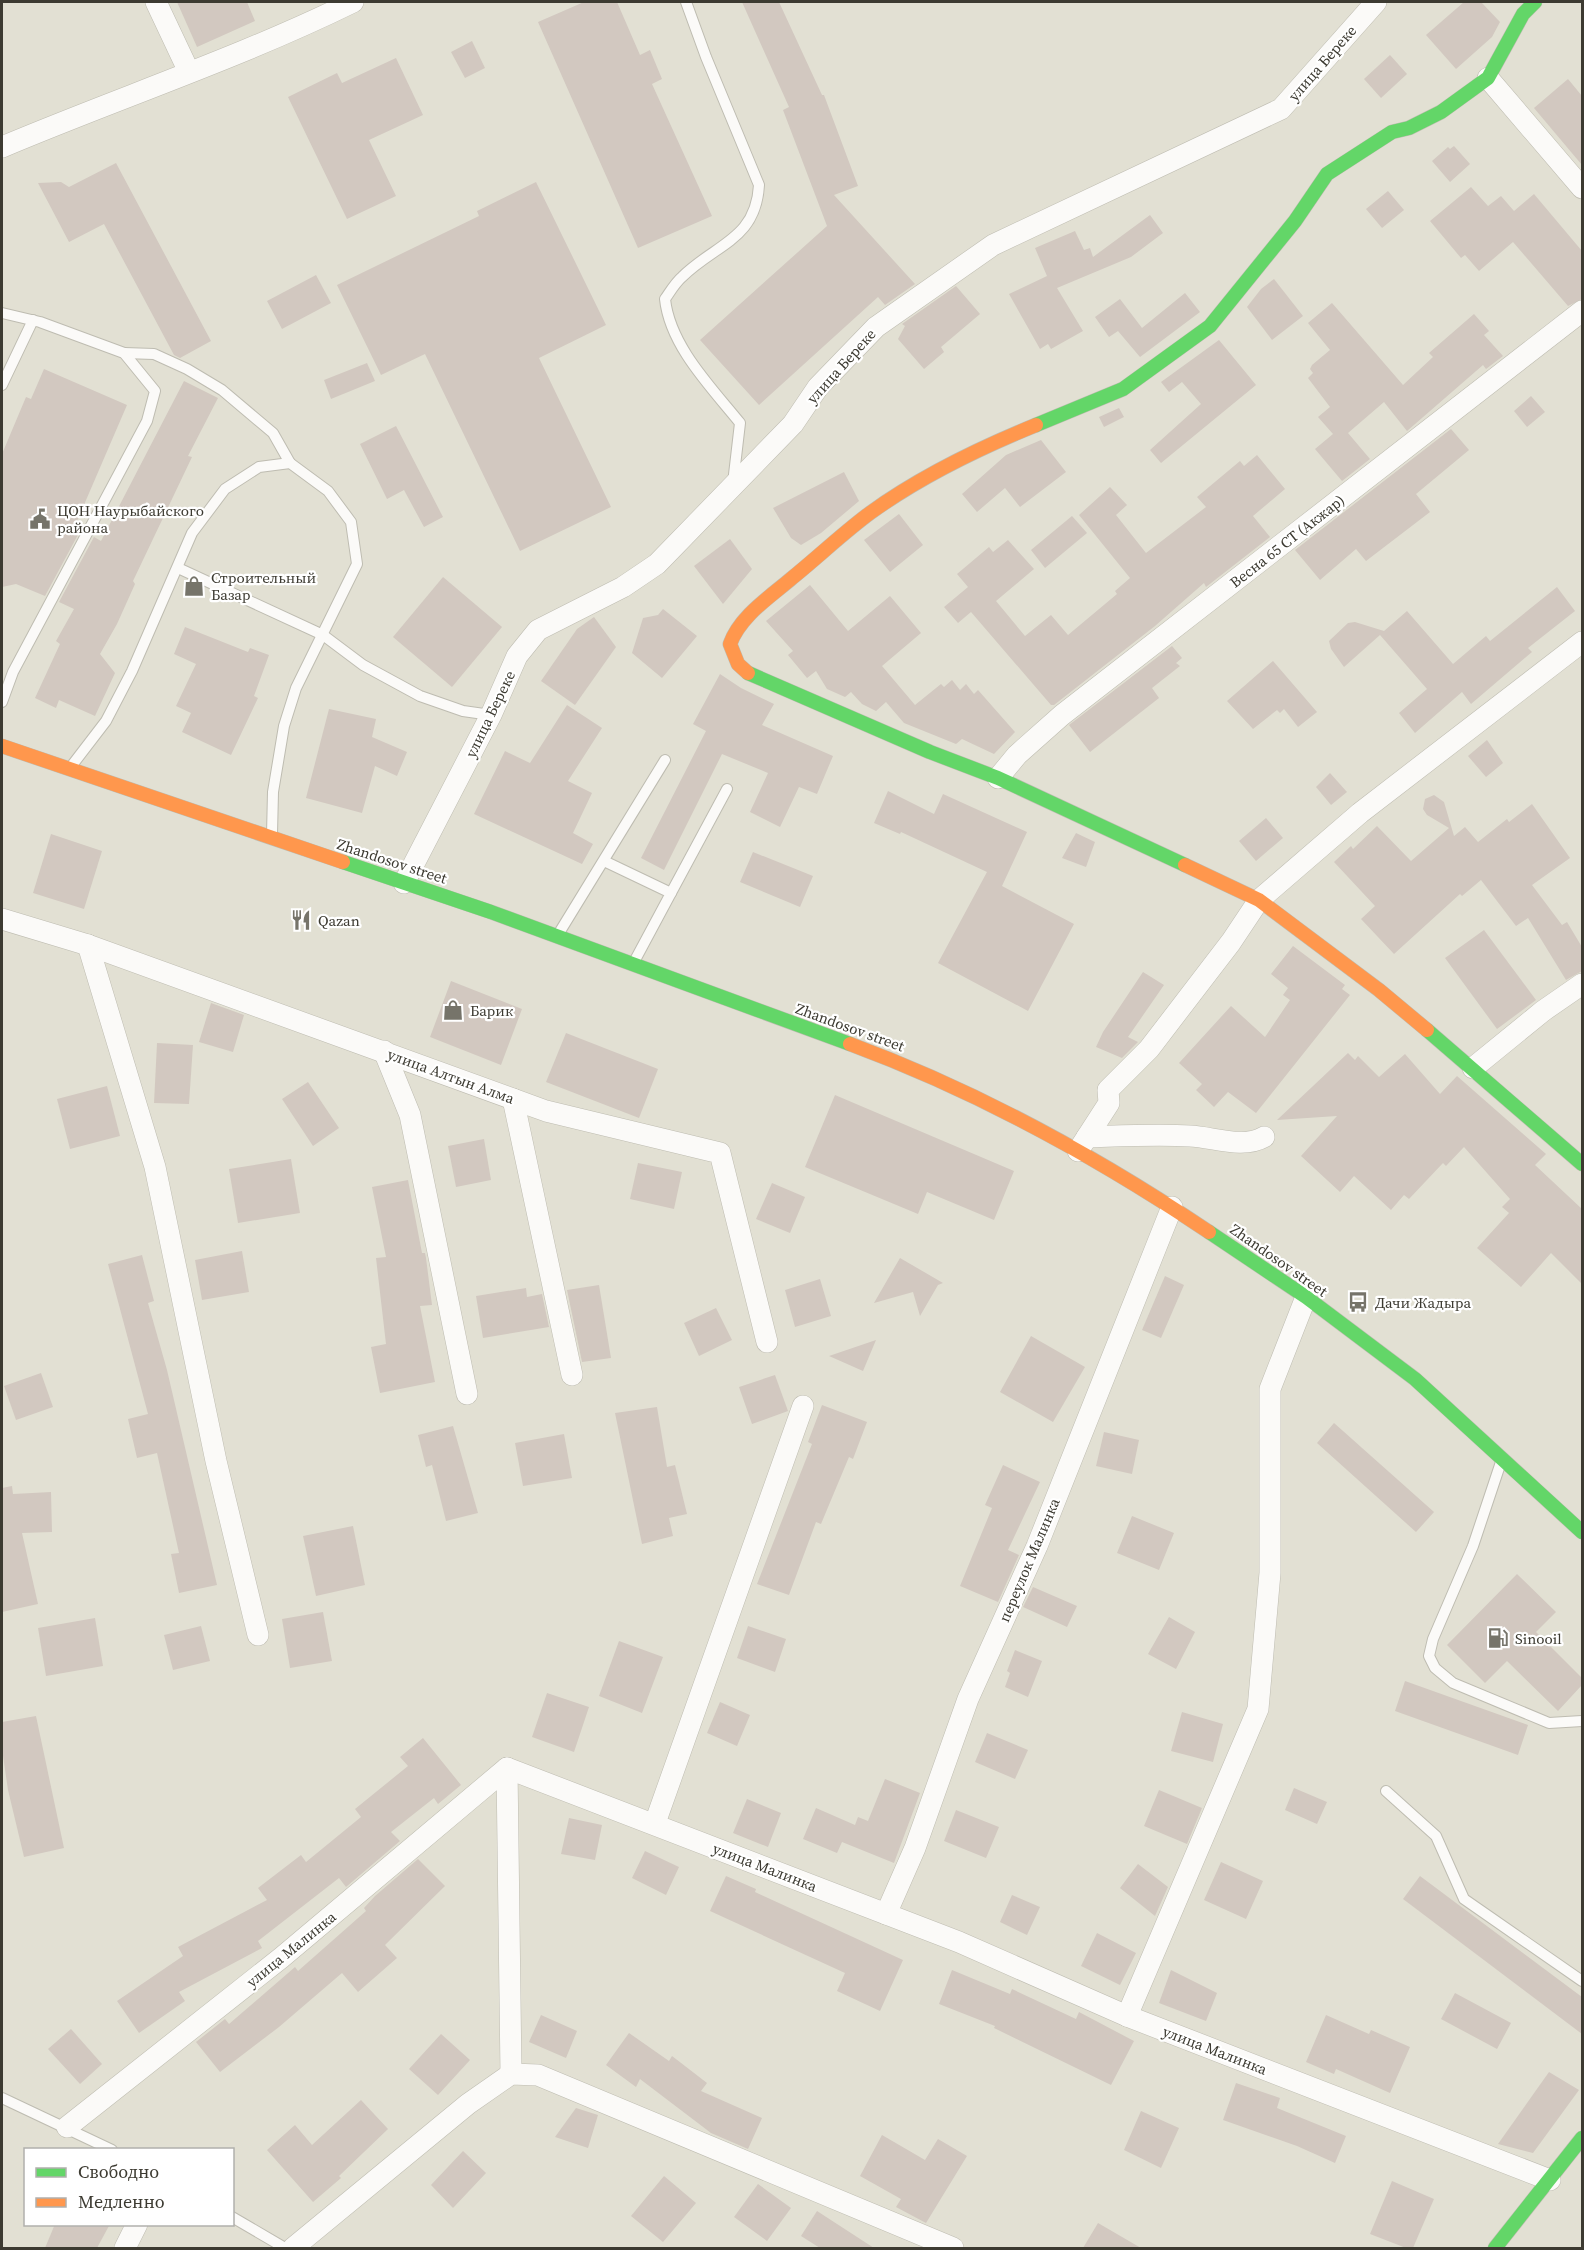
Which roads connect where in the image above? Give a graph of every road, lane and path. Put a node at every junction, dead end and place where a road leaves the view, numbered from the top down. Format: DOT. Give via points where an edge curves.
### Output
graph roads {
  1 [pos="156,2"];
  2 [pos="353,2"];
  3 [pos="686,2"];
  4 [pos="1376,2"];
  5 [pos="1535,2"];
  6 [pos="189,72"];
  7 [pos="1488,78"];
  8 [pos="2,147"];
  9 [pos="1582,188"];
  10 [pos="1582,311"];
  11 [pos="2,314"];
  12 [pos="33,321"];
  13 [pos="124,353"];
  14 [pos="2,385"];
  15 [pos="290,463"];
  16 [pos="733,486"];
  17 [pos="178,568"];
  18 [pos="323,634"];
  19 [pos="1582,642"];
  20 [pos="2,702"];
  21 [pos="491,715"];
  22 [pos="2,746"];
  23 [pos="665,760"];
  24 [pos="69,770"];
  25 [pos="998,778"];
  26 [pos="727,789"];
  27 [pos="272,838"];
  28 [pos="604,861"];
  29 [pos="404,883"];
  30 [pos="671,893"];
  31 [pos="1259,900"];
  32 [pos="2,920"];
  33 [pos="558,936"];
  34 [pos="88,945"];
  35 [pos="633,964"];
  36 [pos="1582,984"];
  37 [pos="384,1051"];
  38 [pos="1473,1068"];
  39 [pos="513,1099"];
  40 [pos="1264,1137"];
  41 [pos="1082,1144"];
  42 [pos="1582,1164"];
  43 [pos="1172,1207"];
  44 [pos="1306,1298"];
  45 [pos="766,1342"];
  46 [pos="572,1375"];
  47 [pos="467,1394"];
  48 [pos="803,1406"];
  49 [pos="1502,1459"];
  50 [pos="1582,1532"];
  51 [pos="258,1635"];
  52 [pos="1582,1721"];
  53 [pos="507,1768"];
  54 [pos="1386,1791"];
  55 [pos="655,1823"];
  56 [pos="886,1914"];
  57 [pos="1582,1981"];
  58 [pos="1127,2016"];
  59 [pos="511,2074"];
  60 [pos="2,2097"];
  61 [pos="67,2127"];
  62 [pos="1582,2138"];
  63 [pos="108,2148"];
  64 [pos="1550,2180"];
  65 [pos="234,2218"];
  66 [pos="136,2226"];
  67 [pos="125,2248"];
  68 [pos="285,2248"];
  69 [pos="293,2248"];
  70 [pos="953,2248"];
  71 [pos="1495,2248"];
  1 -- 6 [label="street"];
  2 -- 6 [label="street"];
  3 -- 16 [label="lane" via="759,185 759,200 751,221 736,237 681,277 665,299 667,317 678,338 740,423"];
  4 -- 16 [label="street, улица Береке" via="1281,109 993,245 876,327 818,387 793,424"];
  5 -- 7 [label="street" via="1523,15"];
  6 -- 8 [label="street"];
  7 -- 9 [label="street"];
  7 -- 25 [label="street" via="1441,112 1392,132 1327,174 1296,221 1236,296 1209,326 1182,347 1123,389 1006,436 927,476 869,514 754,610 734,633 730,644 738,664 748,673 930,753"];
  10 -- 25 [label="street, Весна 65 СТ (Акжар)" via="1062,715 1017,755"];
  11 -- 12 [label="lane"];
  12 -- 13 [label="lane"];
  12 -- 14 [label="lane"];
  13 -- 15 [label="lane" via="154,354 222,390 273,433"];
  13 -- 20 [label="lane" via="155,391 147,421 13,672"];
  15 -- 17 [label="lane" via="259,467 225,489 192,533"];
  15 -- 18 [label="lane" via="328,491 351,522 357,564"];
  16 -- 21 [label="street, улица Береке" via="657,564 623,587 538,630 518,656"];
  17 -- 18 [label="lane"];
  17 -- 24 [label="lane" via="106,721"];
  18 -- 21 [label="lane" via="363,665 420,696 463,711"];
  18 -- 27 [label="lane" via="296,688 284,726 273,792"];
  19 -- 31 [label="street" via="1369,806"];
  21 -- 29 [label="street, улица Береке"];
  22 -- 24 [label="street, Zhandosov street"];
  23 -- 28 [label="lane"];
  24 -- 27 [label="street, Zhandosov street"];
  25 -- 31 [label="street"];
  26 -- 30 [label="lane"];
  27 -- 29 [label="street, Zhandosov street"];
  28 -- 30 [label="lane"];
  28 -- 33 [label="lane"];
  29 -- 33 [label="street, Zhandosov street"];
  30 -- 35 [label="lane"];
  31 -- 38 [label="street" via="1379,990"];
  31 -- 41 [label="street" via="1149,1049 1108,1090 1109,1103"];
  32 -- 34 [label="street, улица Алтын Алма"];
  33 -- 35 [label="street, Zhandosov street"];
  34 -- 37 [label="street, улица Алтын Алма"];
  34 -- 51 [label="street" via="155,1167 216,1461"];
  35 -- 41 [label="street, Zhandosov street" via="902,1063"];
  36 -- 38 [label="street"];
  37 -- 39 [label="street, улица Алтын Алма"];
  37 -- 47 [label="street" via="410,1115"];
  38 -- 42 [label="street"];
  39 -- 45 [label="street, улица Алтын Алма" via="546,1111 720,1153"];
  39 -- 46 [label="street"];
  40 -- 41 [label="street" via="1234,1142 1192,1136"];
  41 -- 43 [label="street, Zhandosov street"];
  43 -- 44 [label="street, Zhandosov street"];
  43 -- 56 [label="street, переулок Малинка" via="1037,1546 968,1699 915,1848"];
  44 -- 49 [label="street, Zhandosov street" via="1414,1380"];
  44 -- 58 [label="street" via="1270,1389 1270,1573 1258,1709"];
  48 -- 55 [label="street"];
  49 -- 50 [label="street, Zhandosov street"];
  49 -- 52 [label="lane" via="1473,1546 1429,1656 1435,1668 1453,1683 1549,1723"];
  53 -- 55 [label="street, улица Малинка"];
  53 -- 59 [label="street"];
  53 -- 61 [label="street, улица Малинка" via="281,1958"];
  54 -- 57 [label="lane" via="1436,1836 1464,1899"];
  55 -- 56 [label="street, улица Малинка"];
  56 -- 58 [label="street, улица Малинка" via="960,1942"];
  58 -- 64 [label="street, улица Малинка"];
  59 -- 69 [label="street" via="468,2104"];
  59 -- 70 [label="street" via="538,2075"];
  60 -- 61 [label="lane"];
  61 -- 63 [label="lane"];
  62 -- 64 [label="street"];
  64 -- 71 [label="street"];
  65 -- 68 [label="lane"];
  66 -- 67 [label="street"];
}
